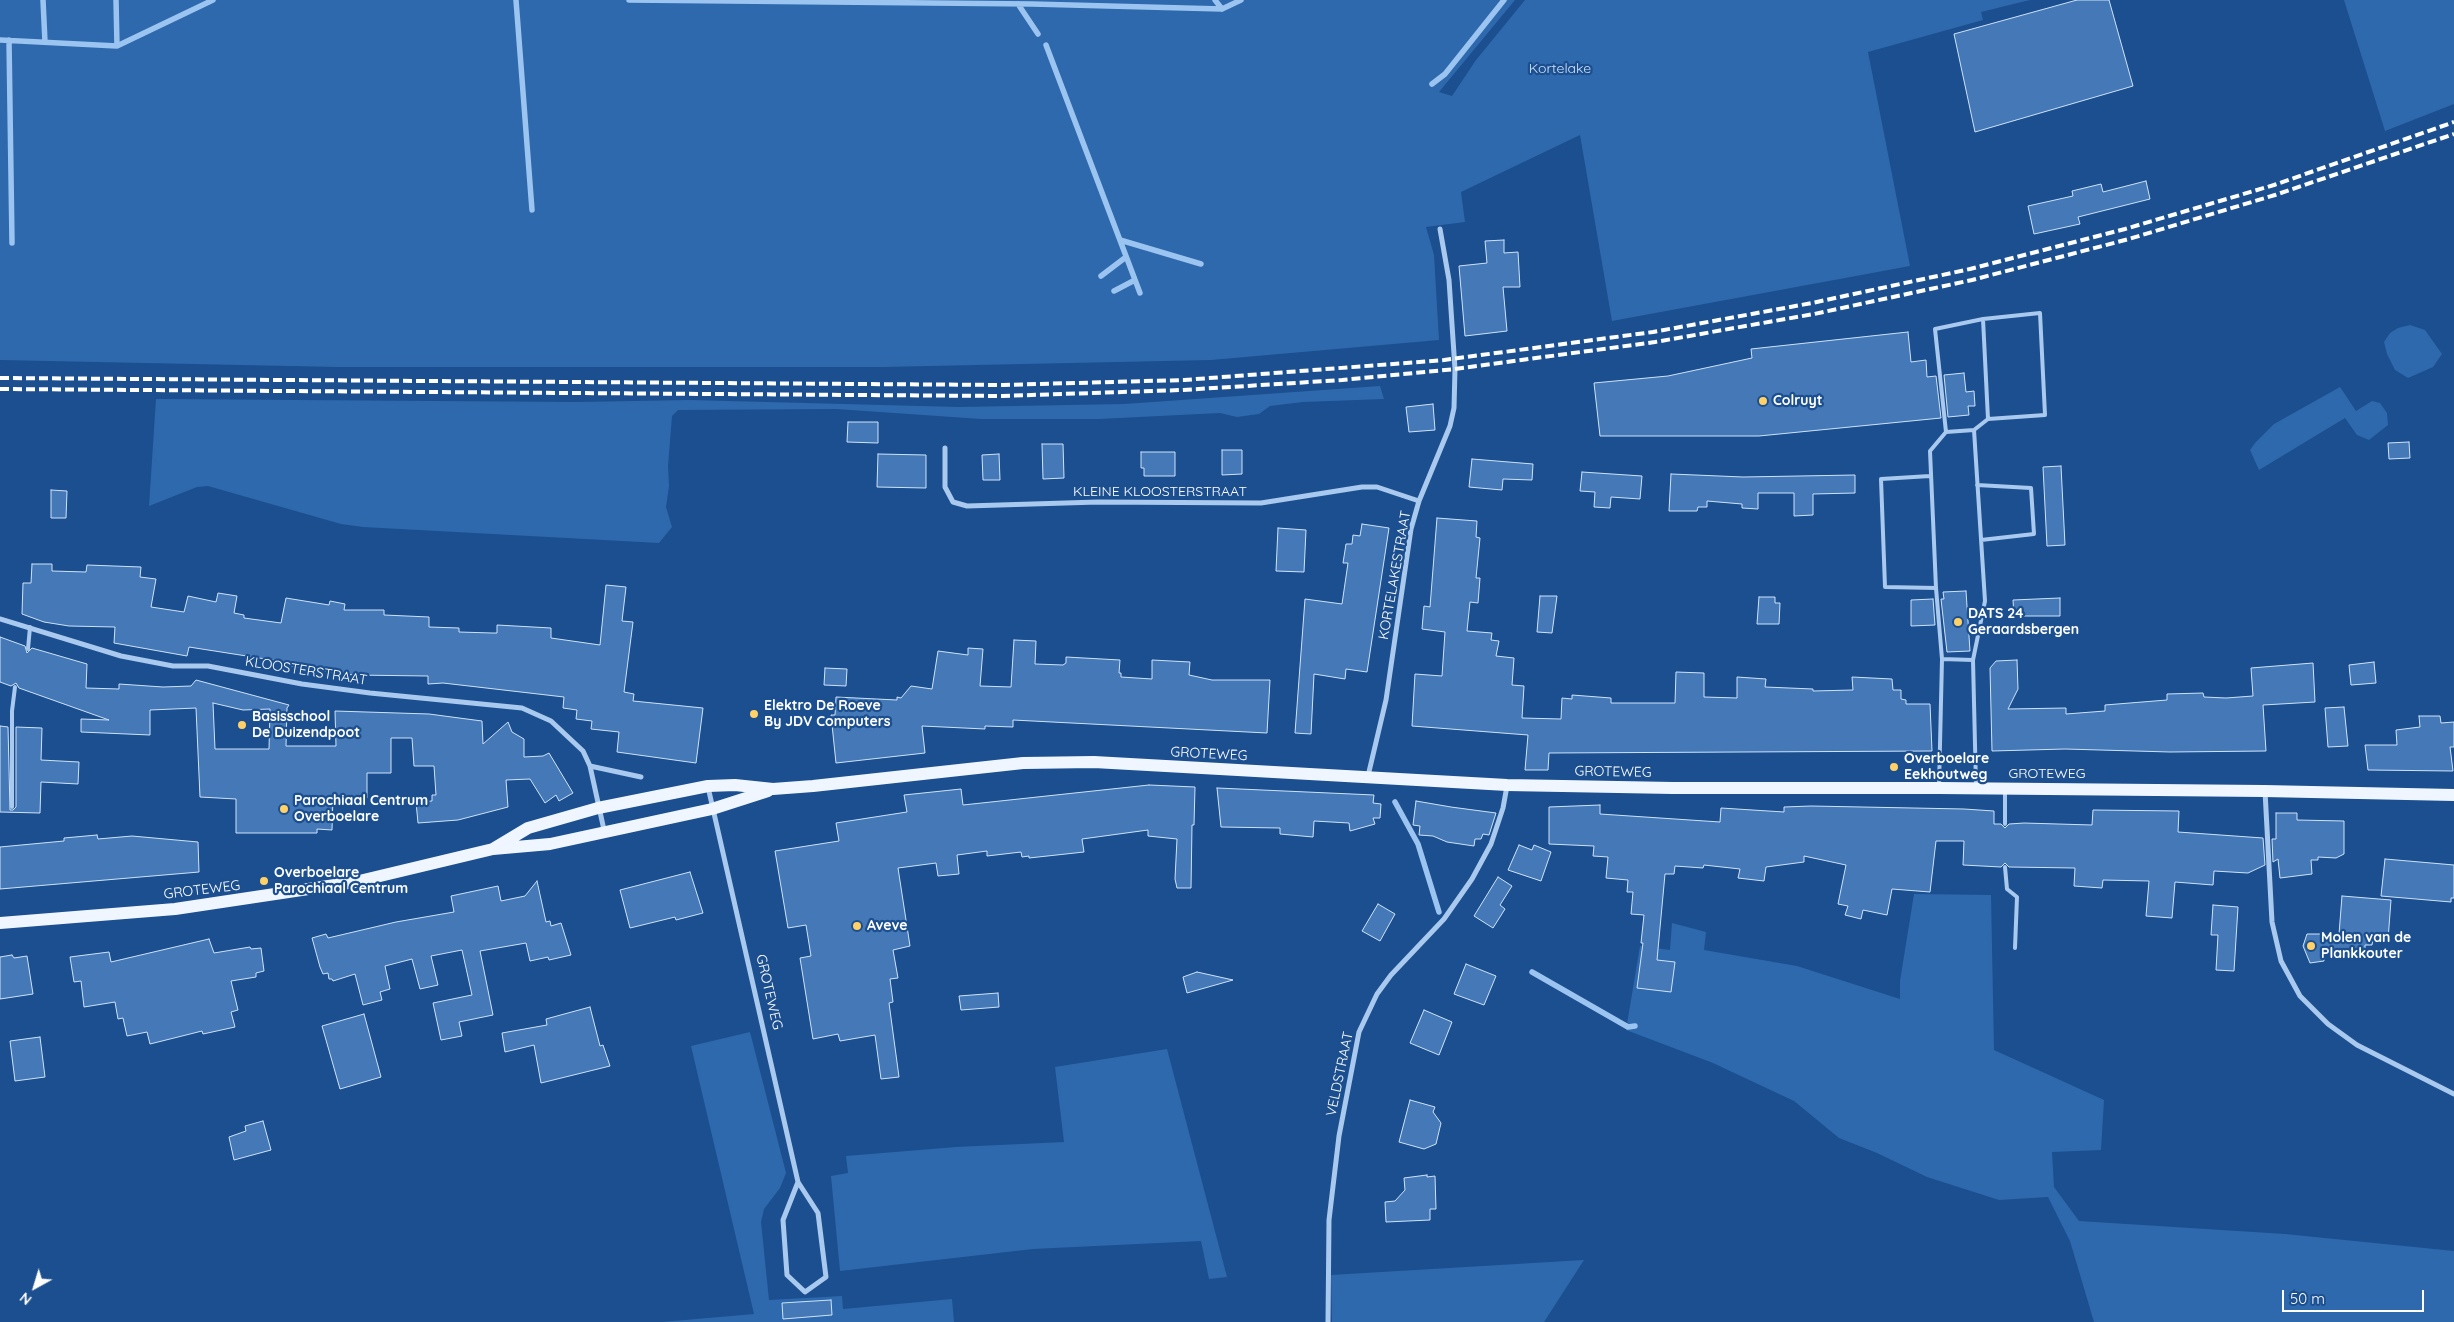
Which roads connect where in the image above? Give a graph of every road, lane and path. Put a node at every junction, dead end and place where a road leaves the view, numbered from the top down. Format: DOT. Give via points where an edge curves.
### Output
graph roads {
  1 [pos="1440,230"];
  2 [pos="1983,319"];
  3 [pos="1988,419"];
  4 [pos="1974,430"];
  5 [pos="1946,432"];
  6 [pos="945,448"];
  7 [pos="1930,476"];
  8 [pos="1977,485"];
  9 [pos="1419,501"];
  10 [pos="1981,540"];
  11 [pos="1936,588"];
  12 [pos="0,618"];
  13 [pos="30,627"];
  14 [pos="28,648"];
  15 [pos="1942,659"];
  16 [pos="1973,660"];
  17 [pos="15,687"];
  18 [pos="590,766"];
  19 [pos="641,777"];
  20 [pos="1368,778"];
  21 [pos="1507,785"];
  22 [pos="708,786"];
  23 [pos="1939,788"];
  24 [pos="773,789"];
  25 [pos="1976,789"];
  26 [pos="2004,789"];
  27 [pos="2264,791"];
  28 [pos="2454,795"];
  29 [pos="12,807"];
  30 [pos="598,808"];
  31 [pos="712,809"];
  32 [pos="2005,824"];
  33 [pos="604,830"];
  34 [pos="493,849"];
  35 [pos="2005,867"];
  36 [pos="0,923"];
  37 [pos="2014,948"];
  38 [pos="2454,1094"];
  39 [pos="798,1182"];
  40 [pos="1328,1322"];
  1 -- 9 [label="street, KORTELAKESTRAAT" via="1449,280 1455,369 1454,408 1450,426"];
  2 -- 3 [label="lane"];
  2 -- 3 [label="lane" via="2040,313 2045,415"];
  2 -- 5 [label="lane" via="1935,329"];
  3 -- 4 [label="lane"];
  4 -- 5 [label="lane"];
  4 -- 8 [label="lane"];
  5 -- 7 [label="lane" via="1930,451"];
  6 -- 9 [label="street, KLEINE KLOOSTERSTRAAT" via="945,488 953,502 967,506 1098,502 1261,503 1369,487"];
  7 -- 11 [label="lane"];
  7 -- 11 [label="lane" via="1881,480 1885,587"];
  8 -- 10 [label="lane"];
  8 -- 10 [label="lane" via="2031,488 2034,534"];
  9 -- 20 [label="street, KORTELAKESTRAAT" via="1411,529 1386,700"];
  10 -- 16 [label="lane" via="1985,601"];
  11 -- 15 [label="lane"];
  12 -- 13 [label="street, KLOOSTERSTRAAT"];
  13 -- 14 [label="lane"];
  13 -- 18 [label="street, KLOOSTERSTRAAT" via="121,656 173,666 208,666 302,684 522,708 551,721 570,737 583,751"];
  15 -- 16 [label="lane"];
  15 -- 23 [label="lane"];
  16 -- 25 [label="lane"];
  17 -- 29 [label="lane"];
  18 -- 19 [label="street"];
  18 -- 30 [label="street, KLOOSTERSTRAAT"];
  20 -- 21 [label="main road, GROTEWEG"];
  20 -- 24 [label="main road, GROTEWEG" via="1068,762 1023,763"];
  21 -- 23 [label="main road, GROTEWEG"];
  21 -- 40 [label="street, VELDSTRAAT" via="1491,844 1472,879 1444,918 1391,975 1377,994 1359,1032 1339,1136 1329,1220"];
  22 -- 24 [label="main road, GROTEWEG"];
  22 -- 30 [label="main road, GROTEWEG"];
  22 -- 31 [label="street, GROTEWEG"];
  23 -- 25 [label="main road, GROTEWEG"];
  24 -- 31 [label="main road, GROTEWEG"];
  25 -- 26 [label="main road, GROTEWEG"];
  26 -- 27 [label="main road, GROTEWEG"];
  26 -- 32 [label="lane"];
  27 -- 28 [label="main road, GROTEWEG"];
  27 -- 38 [label="street" via="2272,922 2281,961 2300,996 2328,1024 2357,1045"];
  30 -- 33 [label="street"];
  30 -- 34 [label="main road, GROTEWEG" via="528,828"];
  31 -- 33 [label="main road, GROTEWEG"];
  31 -- 39 [label="street, GROTEWEG"];
  33 -- 34 [label="main road, GROTEWEG" via="550,844"];
  34 -- 36 [label="main road, GROTEWEG" via="355,882 238,901 111,916"];
  35 -- 37 [label="lane" via="2007,889 2017,898"];
  39 -- 39 [label="street, GROTEWEG" via="782,1220 787,1275 805,1292 826,1277 818,1213"];
}
